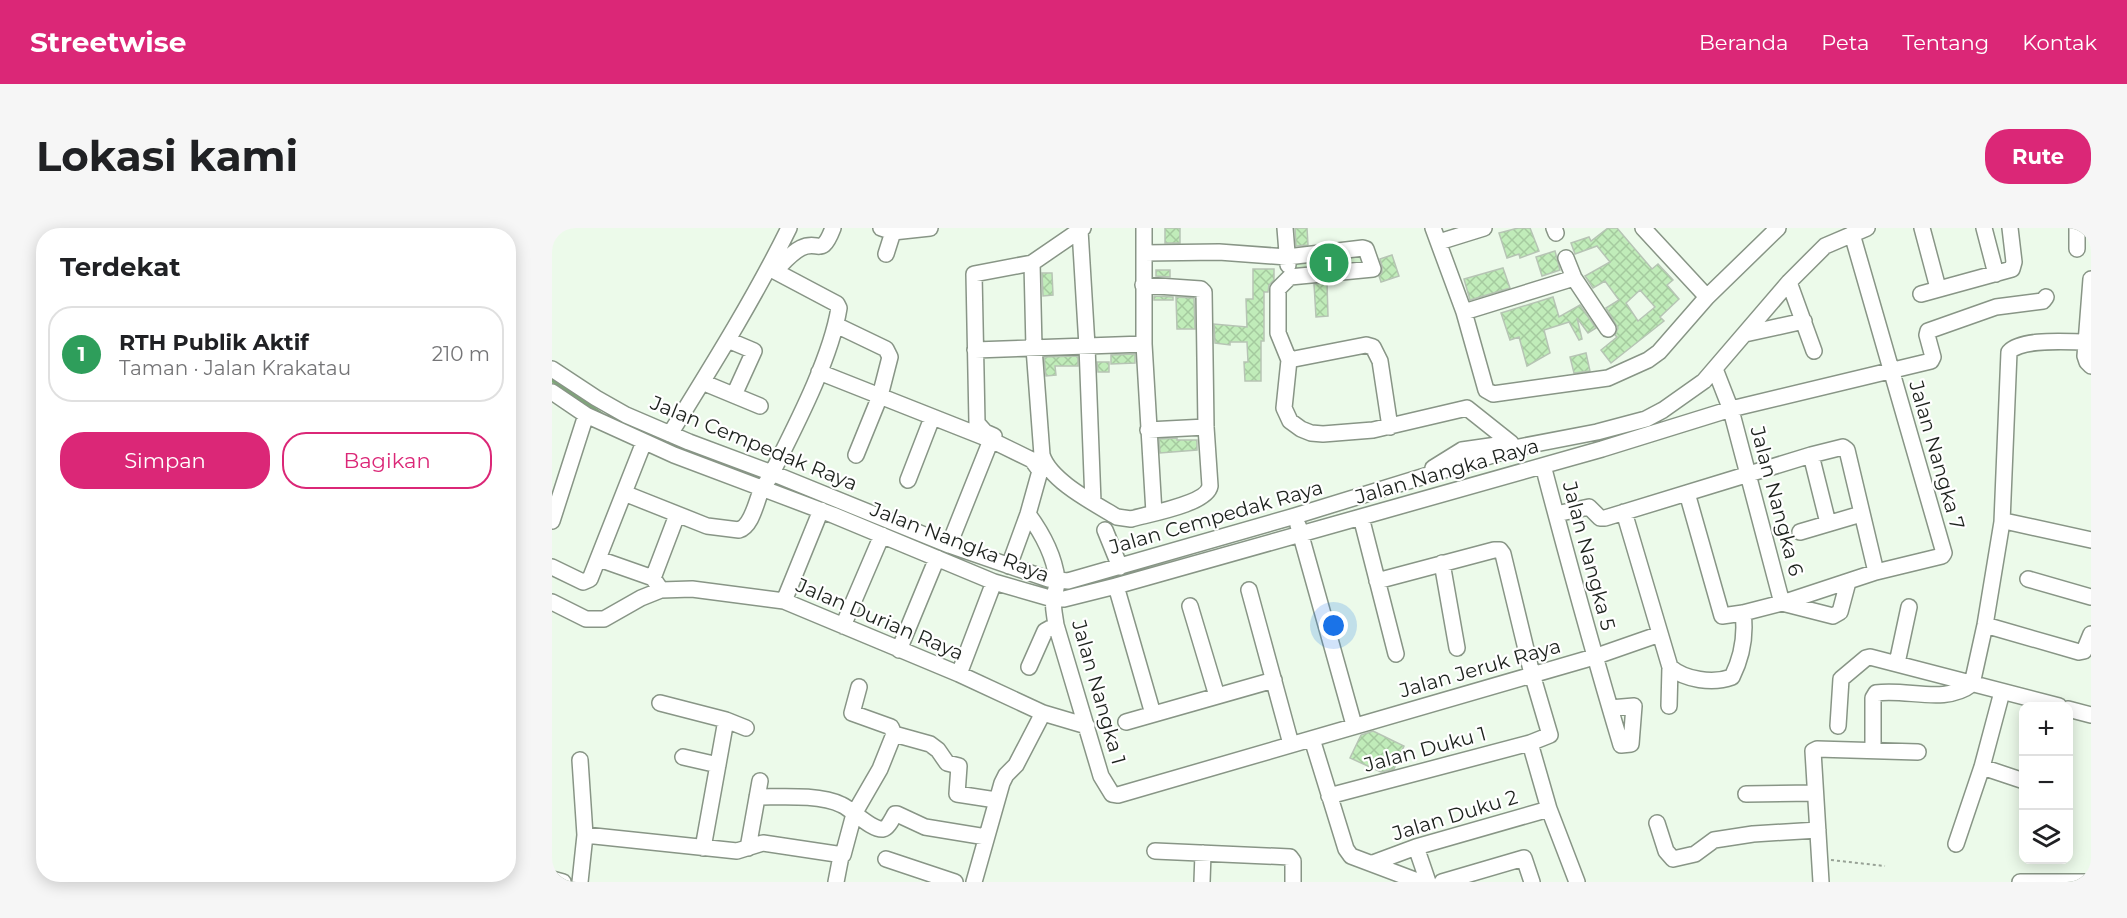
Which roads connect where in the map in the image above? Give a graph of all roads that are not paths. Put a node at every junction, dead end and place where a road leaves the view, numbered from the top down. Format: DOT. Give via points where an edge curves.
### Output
graph roads {
  1 [pos="789,228"];
  2 [pos="833,228"];
  3 [pos="930,228"];
  4 [pos="1144,228"];
  5 [pos="1285,228"];
  6 [pos="1484,228"];
  7 [pos="1643,228"];
  8 [pos="1778,228"];
  9 [pos="1867,228"];
  10 [pos="1922,228"];
  11 [pos="1984,228"];
  12 [pos="2010,228"];
  13 [pos="2077,228"];
  14 [pos="1082,229"];
  15 [pos="887,230"];
  16 [pos="1852,234"];
  17 [pos="1436,235"];
  18 [pos="2077,249"];
  19 [pos="1144,253"];
  20 [pos="886,254"];
  21 [pos="1287,256"];
  22 [pos="1566,258"];
  23 [pos="1032,263"];
  24 [pos="772,270"];
  25 [pos="1996,274"];
  26 [pos="1290,277"];
  27 [pos="1574,278"];
  28 [pos="2091,281"];
  29 [pos="1789,282"];
  30 [pos="1143,285"];
  31 [pos="1938,288"];
  32 [pos="1921,294"];
  33 [pos="1707,297"];
  34 [pos="2046,297"];
  35 [pos="1464,312"];
  36 [pos="1804,321"];
  37 [pos="836,325"];
  38 [pos="1608,328"];
  39 [pos="1746,334"];
  40 [pos="728,340"];
  41 [pos="2085,342"];
  42 [pos="1144,344"];
  43 [pos="1087,346"];
  44 [pos="1034,348"];
  45 [pos="975,350"];
  46 [pos="1814,351"];
  47 [pos="1289,360"];
  48 [pos="2091,366"];
  49 [pos="552,369"];
  50 [pos="1715,369"];
  51 [pos="1891,369"];
  52 [pos="819,372"];
  53 [pos="702,382"];
  54 [pos="552,392"];
  55 [pos="1489,392"];
  56 [pos="734,395"];
  57 [pos="880,396"];
  58 [pos="760,406"];
  59 [pos="1467,408"];
  60 [pos="1731,409"];
  61 [pos="586,415"];
  62 [pos="932,418"];
  63 [pos="1206,427"];
  64 [pos="1390,427"];
  65 [pos="1148,430"];
  66 [pos="1597,432"];
  67 [pos="670,434"];
  68 [pos="991,440"];
  69 [pos="644,442"];
  70 [pos="1515,445"];
  71 [pos="1602,449"];
  72 [pos="856,455"];
  73 [pos="1042,455"];
  74 [pos="1811,455"];
  75 [pos="1540,467"];
  76 [pos="772,473"];
  77 [pos="1747,474"];
  78 [pos="908,480"];
  79 [pos="762,489"];
  80 [pos="624,493"];
  81 [pos="1687,493"];
  82 [pos="1093,502"];
  83 [pos="821,510"];
  84 [pos="1624,512"];
  85 [pos="1154,513"];
  86 [pos="1028,514"];
  87 [pos="1556,514"];
  88 [pos="1861,514"];
  89 [pos="677,515"];
  90 [pos="1296,516"];
  91 [pos="1361,517"];
  92 [pos="552,521"];
  93 [pos="2009,522"];
  94 [pos="1828,523"];
  95 [pos="1105,530"];
  96 [pos="1800,532"];
  97 [pos="1301,534"];
  98 [pos="882,535"];
  99 [pos="2091,540"];
  100 [pos="950,542"];
  101 [pos="599,558"];
  102 [pos="938,558"];
  103 [pos="1442,563"];
  104 [pos="552,567"];
  105 [pos="1009,567"];
  106 [pos="1120,567"];
  107 [pos="1876,572"];
  108 [pos="2028,579"];
  109 [pos="1377,580"];
  110 [pos="1058,581"];
  111 [pos="994,582"];
  112 [pos="1848,582"];
  113 [pos="657,584"];
  114 [pos="1116,586"];
  115 [pos="1249,590"];
  116 [pos="2091,597"];
  117 [pos="1053,599"];
  118 [pos="784,601"];
  119 [pos="552,602"];
  120 [pos="1782,603"];
  121 [pos="1190,606"];
  122 [pos="1909,607"];
  123 [pos="1743,613"];
  124 [pos="1985,625"];
  125 [pos="843,626"];
  126 [pos="1056,626"];
  127 [pos="1660,633"];
  128 [pos="2091,634"];
  129 [pos="1457,648"];
  130 [pos="899,650"];
  131 [pos="1396,654"];
  132 [pos="1594,657"];
  133 [pos="1897,663"];
  134 [pos="1029,667"];
  135 [pos="1670,667"];
  136 [pos="1532,674"];
  137 [pos="959,675"];
  138 [pos="1274,680"];
  139 [pos="1972,684"];
  140 [pos="859,687"];
  141 [pos="2002,692"];
  142 [pos="1217,696"];
  143 [pos="2043,702"];
  144 [pos="660,703"];
  145 [pos="1669,706"];
  146 [pos="1610,708"];
  147 [pos="2073,710"];
  148 [pos="1043,713"];
  149 [pos="1153,714"];
  150 [pos="2091,715"];
  151 [pos="726,720"];
  152 [pos="1126,722"];
  153 [pos="1354,725"];
  154 [pos="1087,726"];
  155 [pos="1838,726"];
  156 [pos="746,728"];
  157 [pos="894,734"];
  158 [pos="1312,739"];
  159 [pos="1530,743"];
  160 [pos="1291,744"];
  161 [pos="1873,749"];
  162 [pos="1917,752"];
  163 [pos="683,757"];
  164 [pos="580,760"];
  165 [pos="718,765"];
  166 [pos="1982,767"];
  167 [pos="2019,779"];
  168 [pos="1815,793"];
  169 [pos="1112,794"];
  170 [pos="1746,794"];
  171 [pos="1329,796"];
  172 [pos="996,800"];
  173 [pos="1549,809"];
  174 [pos="854,814"];
  175 [pos="1657,823"];
  176 [pos="1818,830"];
  177 [pos="585,835"];
  178 [pos="986,837"];
  179 [pos="1956,844"];
  180 [pos="1416,847"];
  181 [pos="702,848"];
  182 [pos="748,848"];
  183 [pos="1155,851"];
  184 [pos="1203,853"];
  185 [pos="841,856"];
  186 [pos="886,859"];
  187 [pos="1373,863"];
  188 [pos="552,879"];
  189 [pos="563,882"];
  190 [pos="580,882"];
  191 [pos="836,882"];
  192 [pos="955,882"];
  193 [pos="974,882"];
  194 [pos="1202,882"];
  195 [pos="1293,882"];
  196 [pos="1420,882"];
  197 [pos="1428,882"];
  198 [pos="1442,882"];
  199 [pos="1532,882"];
  200 [pos="1577,882"];
  201 [pos="1821,882"];
  202 [pos="2020,882"];
  203 [pos="2091,882"];
  1 -- 24 [label="street"];
  2 -- 24 [label="street" via="827,243 803,246"];
  3 -- 15 [label="street"];
  4 -- 19 [label="street"];
  5 -- 21 [label="street"];
  6 -- 17 [label="street"];
  7 -- 33 [label="street"];
  8 -- 33 [label="street"];
  9 -- 16 [label="street, Jalan Cempedak Raya"];
  10 -- 31 [label="street"];
  11 -- 25 [label="street"];
  12 -- 25 [label="street" via="2012,269"];
  13 -- 18 [label="street"];
  14 -- 23 [label="street"];
  14 -- 43 [label="street"];
  15 -- 20 [label="street"];
  16 -- 29 [label="street, Jalan Cempedak Raya" via="1825,246"];
  16 -- 51 [label="street, Jalan Nangka 7"];
  17 -- 35 [label="street"];
  19 -- 21 [label="street"];
  19 -- 30 [label="street"];
  21 -- 26 [label="street"];
  21 -- 26 [label="street" via="1363,248 1373,269"];
  22 -- 27 [label="street"];
  23 -- 44 [label="street"];
  23 -- 45 [label="street" via="974,274"];
  24 -- 37 [label="street" via="837,303"];
  24 -- 40 [label="street"];
  25 -- 31 [label="street"];
  26 -- 47 [label="street" via="1278,288 1278,333"];
  27 -- 35 [label="street"];
  27 -- 38 [label="street"];
  28 -- 41 [label="street"];
  29 -- 36 [label="street"];
  29 -- 39 [label="street, Jalan Cempedak Raya"];
  30 -- 42 [label="street"];
  30 -- 63 [label="street" via="1204,292"];
  31 -- 32 [label="street"];
  33 -- 55 [label="street" via="1659,352 1624,372 1608,378"];
  34 -- 51 [label="street, Jalan Nangka Raya" via="2043,301 1996,307 1928,331 1931,361"];
  35 -- 55 [label="street"];
  36 -- 39 [label="street"];
  36 -- 46 [label="street"];
  37 -- 52 [label="street"];
  37 -- 57 [label="street" via="886,349 890,357"];
  39 -- 50 [label="street, Jalan Cempedak Raya"];
  40 -- 53 [label="street"];
  40 -- 56 [label="street" via="754,351"];
  41 -- 48 [label="street" via="2086,362"];
  41 -- 124 [label="street" via="2022,345 2009,352 2002,522"];
  42 -- 43 [label="street"];
  42 -- 65 [label="street"];
  43 -- 44 [label="street"];
  43 -- 82 [label="street"];
  44 -- 45 [label="street"];
  44 -- 73 [label="street"];
  45 -- 73 [label="street" via="977,423 985,432"];
  47 -- 64 [label="street" via="1284,408 1290,421 1311,433"];
  47 -- 64 [label="street" via="1366,345 1373,347 1380,361"];
  49 -- 67 [label="street, Jalan Cempedak Raya" via="596,398"];
  50 -- 60 [label="street, Jalan Nangka 6"];
  50 -- 66 [label="street, Jalan Cempedak Raya" via="1663,410"];
  51 -- 60 [label="street, Jalan Nangka Raya"];
  51 -- 107 [label="street, Jalan Nangka 7" via="1944,553 1939,558"];
  52 -- 57 [label="street"];
  52 -- 76 [label="street"];
  53 -- 56 [label="street"];
  53 -- 67 [label="street"];
  54 -- 61 [label="street, Jalan Nangka Raya"];
  55 -- 59 [label="street"];
  56 -- 58 [label="street"];
  57 -- 62 [label="street"];
  57 -- 72 [label="street"];
  59 -- 64 [label="street"];
  59 -- 70 [label="street"];
  60 -- 71 [label="street, Jalan Nangka Raya"];
  60 -- 77 [label="street, Jalan Nangka 6"];
  61 -- 69 [label="street, Jalan Nangka Raya"];
  61 -- 92 [label="street"];
  62 -- 68 [label="street"];
  62 -- 78 [label="street"];
  63 -- 65 [label="street"];
  63 -- 85 [label="street" via="1209,491 1196,501"];
  65 -- 85 [label="street"];
  66 -- 70 [label="street, Jalan Cempedak Raya"];
  66 -- 71 [label="street"];
  67 -- 76 [label="street, Jalan Cempedak Raya"];
  68 -- 86 [label="street" via="1032,460 1040,471"];
  68 -- 100 [label="street"];
  69 -- 79 [label="street, Jalan Nangka Raya"];
  69 -- 80 [label="street"];
  70 -- 90 [label="street, Jalan Cempedak Raya"];
  71 -- 75 [label="street, Jalan Nangka Raya"];
  73 -- 82 [label="street" via="1058,476"];
  74 -- 77 [label="street"];
  74 -- 88 [label="street" via="1845,448"];
  74 -- 94 [label="street"];
  75 -- 87 [label="street, Jalan Nangka 5"];
  75 -- 91 [label="street, Jalan Nangka Raya"];
  76 -- 79 [label="street"];
  76 -- 100 [label="street, Jalan Cempedak Raya"];
  77 -- 81 [label="street"];
  77 -- 120 [label="street, Jalan Nangka 6"];
  79 -- 83 [label="street, Jalan Nangka Raya"];
  79 -- 89 [label="street" via="747,525 740,530 707,526"];
  80 -- 89 [label="street"];
  80 -- 101 [label="street"];
  81 -- 84 [label="street"];
  81 -- 123 [label="street" via="1721,614"];
  82 -- 85 [label="street" via="1124,519"];
  83 -- 98 [label="street, Jalan Nangka Raya"];
  83 -- 118 [label="street"];
  84 -- 87 [label="street" via="1600,518 1589,507"];
  84 -- 127 [label="street"];
  86 -- 105 [label="street"];
  86 -- 110 [label="street" via="1048,547"];
  87 -- 132 [label="street, Jalan Nangka 5"];
  88 -- 94 [label="street"];
  88 -- 107 [label="street"];
  89 -- 113 [label="street"];
  90 -- 97 [label="street"];
  90 -- 106 [label="street, Jalan Cempedak Raya"];
  91 -- 97 [label="street, Jalan Nangka Raya"];
  91 -- 109 [label="street"];
  93 -- 99 [label="street"];
  94 -- 96 [label="street"];
  95 -- 106 [label="street"];
  97 -- 114 [label="street, Jalan Nangka Raya"];
  97 -- 153 [label="street"];
  98 -- 102 [label="street, Jalan Nangka Raya"];
  98 -- 125 [label="street"];
  100 -- 105 [label="street, Jalan Cempedak Raya"];
  101 -- 104 [label="street" via="587,582"];
  101 -- 113 [label="street"];
  102 -- 111 [label="street, Jalan Nangka Raya"];
  102 -- 130 [label="street"];
  103 -- 109 [label="street"];
  103 -- 129 [label="street"];
  103 -- 136 [label="street" via="1500,550"];
  105 -- 110 [label="street, Jalan Cempedak Raya"];
  106 -- 110 [label="street, Jalan Cempedak Raya"];
  107 -- 112 [label="street"];
  108 -- 116 [label="street"];
  109 -- 131 [label="street"];
  110 -- 117 [label="street"];
  111 -- 117 [label="street, Jalan Nangka Raya"];
  111 -- 137 [label="street"];
  112 -- 120 [label="street"];
  112 -- 120 [label="street" via="1840,612 1833,616"];
  113 -- 118 [label="street, Jalan Durian Raya"];
  113 -- 119 [label="street, Jalan Durian Raya" via="641,598 603,619 586,619"];
  114 -- 117 [label="street, Jalan Nangka Raya"];
  114 -- 149 [label="street"];
  115 -- 138 [label="street"];
  117 -- 126 [label="street, Jalan Nangka 1"];
  118 -- 125 [label="street, Jalan Durian Raya"];
  120 -- 123 [label="street"];
  121 -- 142 [label="street"];
  122 -- 133 [label="street"];
  123 -- 135 [label="street" via="1744,639 1732,677 1722,681 1685,677"];
  124 -- 128 [label="street" via="2079,652 2084,651"];
  124 -- 139 [label="street"];
  125 -- 130 [label="street, Jalan Durian Raya"];
  126 -- 134 [label="street" via="1045,631"];
  126 -- 154 [label="street, Jalan Nangka 1"];
  127 -- 132 [label="street, Jalan Jeruk Raya"];
  127 -- 135 [label="street"];
  130 -- 137 [label="street, Jalan Durian Raya"];
  132 -- 136 [label="street, Jalan Jeruk Raya"];
  132 -- 146 [label="street, Jalan Nangka 5"];
  133 -- 139 [label="street"];
  133 -- 155 [label="street" via="1866,658 1845,676 1840,683"];
  135 -- 145 [label="street"];
  136 -- 153 [label="street, Jalan Jeruk Raya"];
  136 -- 159 [label="street" via="1551,732 1548,737"];
  137 -- 148 [label="street, Jalan Durian Raya"];
  138 -- 142 [label="street"];
  138 -- 160 [label="street"];
  139 -- 141 [label="street"];
  139 -- 161 [label="street" via="1950,693 1876,693"];
  140 -- 157 [label="street" via="852,713 891,727"];
  141 -- 143 [label="street"];
  141 -- 166 [label="street"];
  142 -- 149 [label="street"];
  144 -- 151 [label="street"];
  147 -- 150 [label="street"];
  148 -- 154 [label="street, Jalan Durian Raya"];
  148 -- 172 [label="street"];
  149 -- 152 [label="street"];
  151 -- 156 [label="street"];
  151 -- 165 [label="street"];
  153 -- 158 [label="street, Jalan Jeruk Raya"];
  154 -- 169 [label="street, Jalan Nangka 1" via="1101,776"];
  157 -- 172 [label="street" via="930,744 947,763 959,766 957,795"];
  157 -- 174 [label="street" via="880,769"];
  158 -- 160 [label="street, Jalan Jeruk Raya"];
  158 -- 171 [label="street"];
  159 -- 171 [label="street, Jalan Duku 1"];
  159 -- 173 [label="street"];
  160 -- 169 [label="street, Jalan Jeruk Raya"];
  161 -- 162 [label="street"];
  161 -- 168 [label="street" via="1813,751"];
  163 -- 165 [label="street"];
  164 -- 177 [label="street"];
  165 -- 181 [label="street"];
  166 -- 167 [label="street"];
  166 -- 179 [label="street"];
  168 -- 170 [label="street"];
  168 -- 176 [label="street"];
  171 -- 187 [label="street" via="1346,849 1351,856"];
  172 -- 178 [label="street"];
  173 -- 180 [label="street, Jalan Duku 2"];
  173 -- 200 [label="street"];
  174 -- 178 [label="street" via="881,829 897,814 925,827"];
  174 -- 182 [label="street" via="842,805 758,789"];
  174 -- 185 [label="street"];
  175 -- 176 [label="street" via="1666,851 1673,859 1695,854 1714,840"];
  176 -- 201 [label="street"];
  177 -- 181 [label="street"];
  177 -- 190 [label="street"];
  178 -- 193 [label="street"];
  180 -- 187 [label="street, Jalan Duku 2"];
  180 -- 197 [label="street"];
  181 -- 182 [label="street"];
  182 -- 185 [label="street" via="763,843"];
  183 -- 184 [label="street"];
  184 -- 194 [label="street"];
  184 -- 195 [label="street" via="1290,857"];
  185 -- 191 [label="street"];
  186 -- 192 [label="street"];
  187 -- 196 [label="street"];
  188 -- 189 [label="street"];
  198 -- 199 [label="street" via="1524,858"];
  202 -- 203 [label="street"];
}
